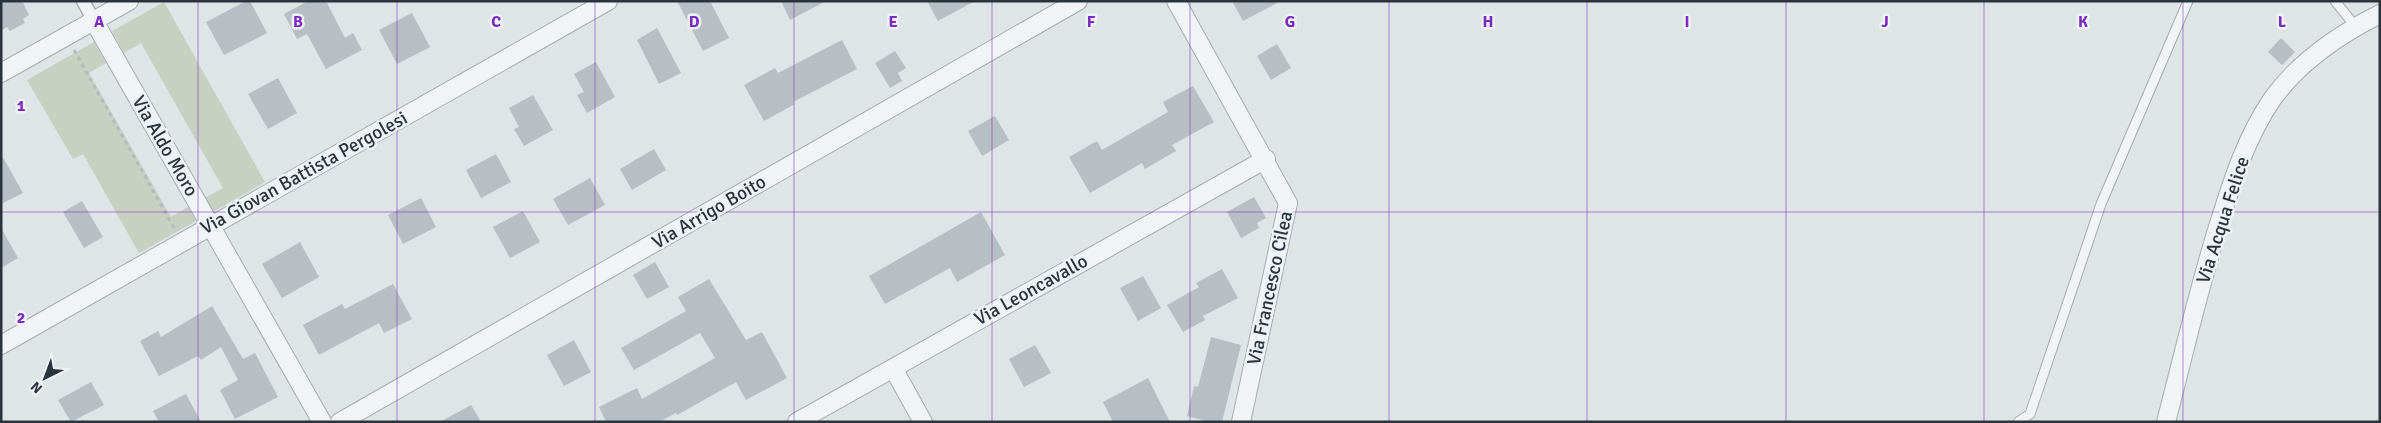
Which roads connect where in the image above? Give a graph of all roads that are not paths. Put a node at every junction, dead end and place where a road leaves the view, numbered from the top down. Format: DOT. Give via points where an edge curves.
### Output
graph roads {
  1 [pos="83,1"];
  2 [pos="129,1"];
  3 [pos="608,1"];
  4 [pos="1078,1"];
  5 [pos="1176,1"];
  6 [pos="2188,1"];
  7 [pos="2335,1"];
  8 [pos="2380,14"];
  9 [pos="94,21"];
  10 [pos="2356,27"];
  11 [pos="1,74"];
  12 [pos="1266,159"];
  13 [pos="210,226"];
  14 [pos="1,345"];
  15 [pos="893,368"];
  16 [pos="322,422"];
  17 [pos="340,422"];
  18 [pos="797,422"];
  19 [pos="923,422"];
  20 [pos="1241,422"];
  21 [pos="2018,422"];
  22 [pos="2166,422"];
  1 -- 9 [label="street, Via Aldo Moro"];
  2 -- 9 [label="street"];
  3 -- 13 [label="street, Via Giovan Battista Pergolesi"];
  4 -- 17 [label="street, Via Arrigo Boito"];
  5 -- 12 [label="street, Via Francesco Cilea"];
  6 -- 21 [label="lane" via="2101,204 2030,414"];
  7 -- 10 [label="lane"];
  8 -- 10 [label="street, Via Acqua Felice"];
  9 -- 11 [label="street"];
  9 -- 13 [label="street, Via Aldo Moro"];
  10 -- 22 [label="street, Via Acqua Felice" via="2319,52 2293,75 2274,98 2236,168"];
  12 -- 15 [label="street, Via Leoncavallo"];
  12 -- 20 [label="street, Via Francesco Cilea" via="1285,194 1288,210"];
  13 -- 14 [label="street, Via Giovan Battista Pergolesi"];
  13 -- 16 [label="street, Via Aldo Moro"];
  15 -- 18 [label="street, Via Leoncavallo"];
  15 -- 19 [label="street"];
}
